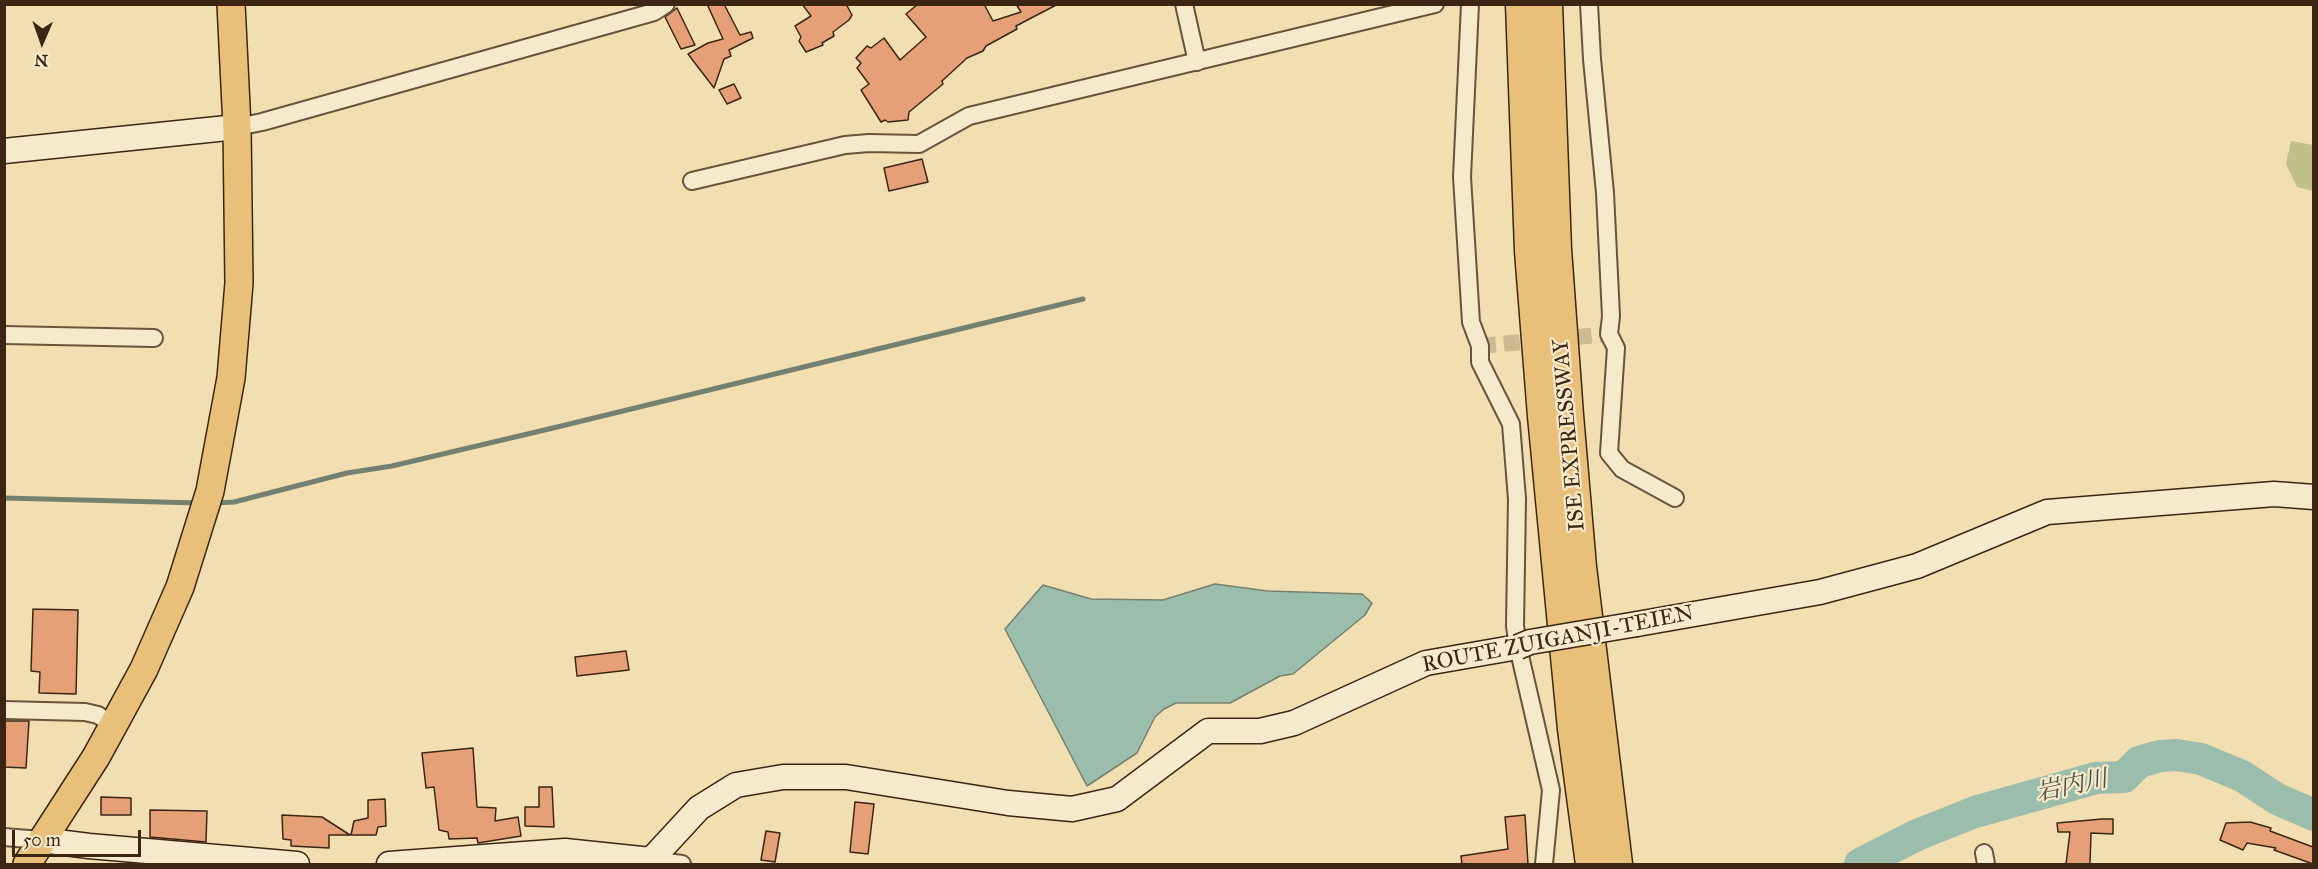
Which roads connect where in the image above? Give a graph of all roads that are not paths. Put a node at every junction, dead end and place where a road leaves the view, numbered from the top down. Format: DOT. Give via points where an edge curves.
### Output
graph roads {
  1 [pos="231,4"];
  2 [pos="666,4"];
  3 [pos="1184,4"];
  4 [pos="1435,4"];
  5 [pos="1470,4"];
  6 [pos="1521,4"];
  7 [pos="1547,4"];
  8 [pos="1589,4"];
  9 [pos="1197,62"];
  10 [pos="237,127"];
  11 [pos="4,151"];
  12 [pos="692,181"];
  13 [pos="4,335"];
  14 [pos="154,338"];
  15 [pos="2313,497"];
  16 [pos="1675,498"];
  17 [pos="1518,646"];
  18 [pos="4,710"];
  19 [pos="114,726"];
  20 [pos="4,837"];
  21 [pos="41,840"];
  22 [pos="651,860"];
  23 [pos="27,864"];
  24 [pos="297,864"];
  25 [pos="389,864"];
  26 [pos="682,864"];
  27 [pos="1544,864"];
  28 [pos="1591,864"];
  29 [pos="1617,864"];
  1 -- 10 [label="main road"];
  2 -- 10 [label="street" via="654,12"];
  3 -- 9 [label="street"];
  4 -- 9 [label="street"];
  5 -- 17 [label="street" via="1462,177 1471,322 1480,346 1480,362 1511,424 1517,499"];
  6 -- 28 [label="highway, ISE EXPRESSWAY" via="1530,251 1543,416 1573,729"];
  7 -- 29 [label="highway, ISE EXPRESSWAY" via="1556,249 1568,415 1582,579"];
  8 -- 16 [label="street" via="1605,193 1609,334 1616,348 1609,453 1622,469"];
  9 -- 12 [label="street" via="969,116 919,144 845,146"];
  10 -- 11 [label="main road"];
  10 -- 19 [label="main road" via="237,325 226,414 203,518 170,612"];
  13 -- 14 [label="street"];
  15 -- 17 [label="main road, ROUTE ZUIGANJI-TEIEN, bridge" via="2274,494 2047,512 1917,566 1820,592"];
  17 -- 22 [label="main road, ROUTE ZUIGANJI-TEIEN" via="1426,663 1294,723 1260,731 1208,731 1117,799 1072,809 1008,803 846,777 783,777 736,785 699,808"];
  17 -- 27 [label="street" via="1551,790"];
  18 -- 19 [label="street" via="86,712"];
  19 -- 21 [label="main road"];
  20 -- 21 [label="street"];
  21 -- 23 [label="main road"];
  21 -- 24 [label="main road"];
  22 -- 25 [label="main road" via="565,851"];
  22 -- 26 [label="street"];
}
